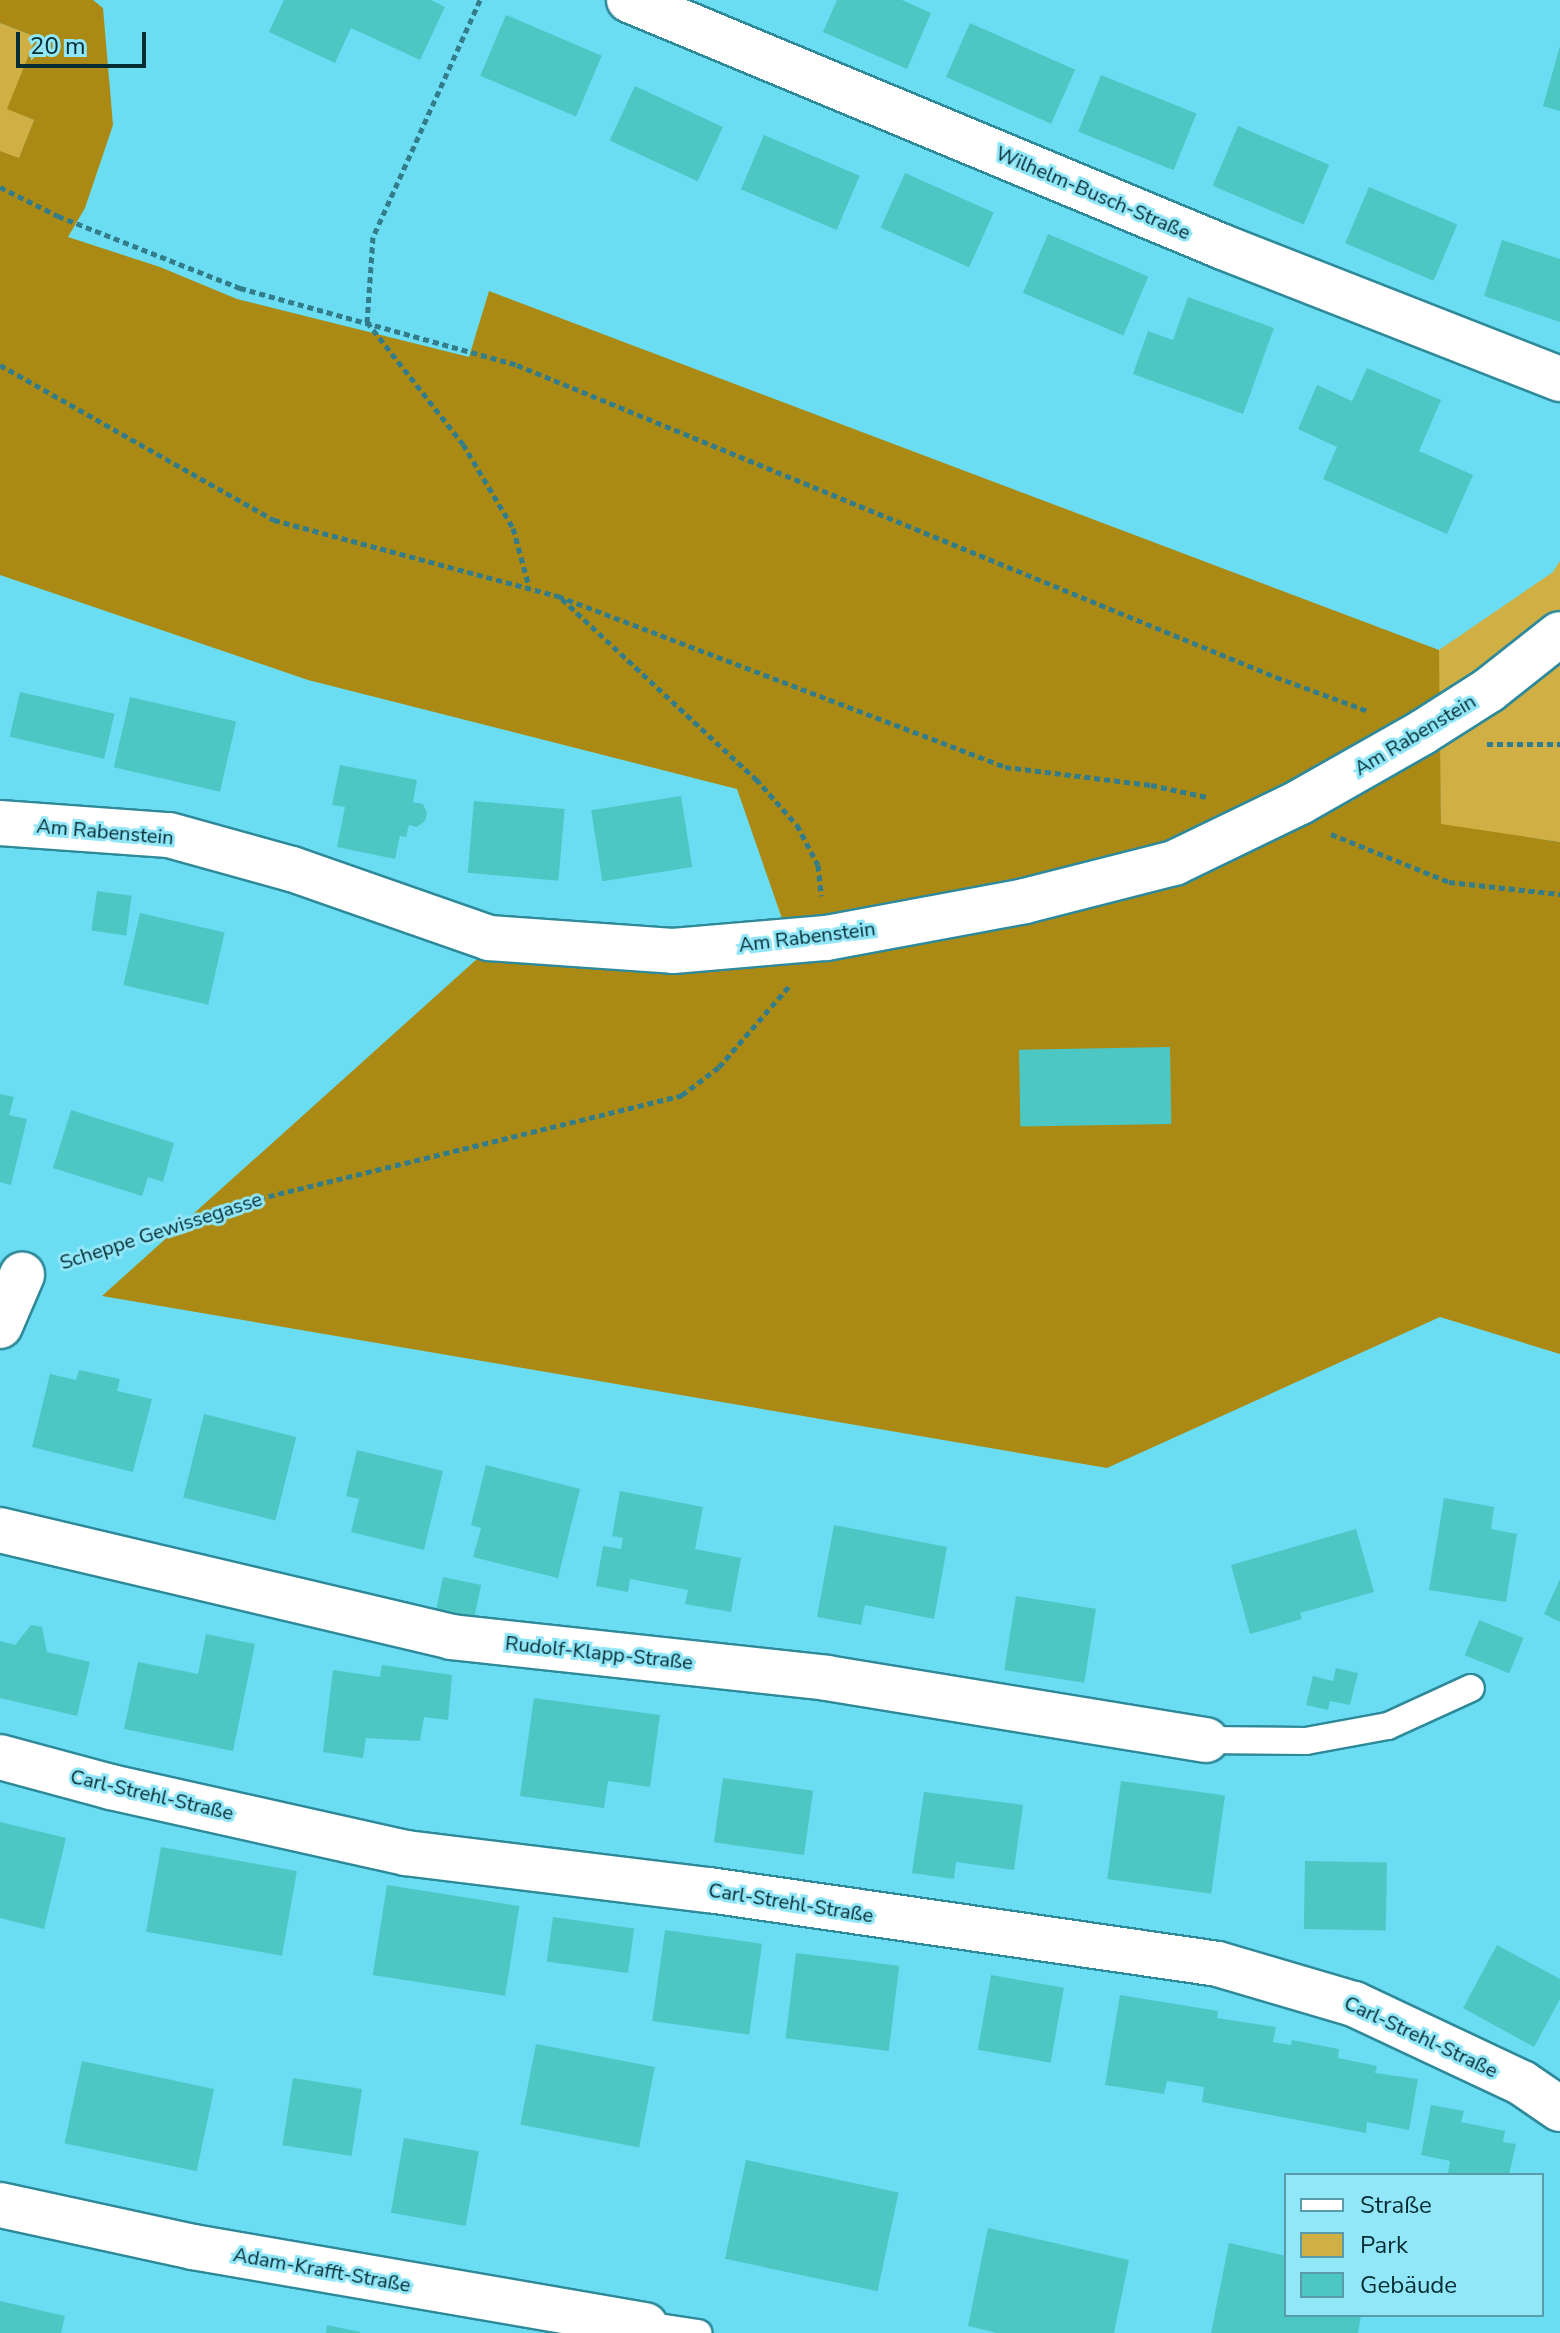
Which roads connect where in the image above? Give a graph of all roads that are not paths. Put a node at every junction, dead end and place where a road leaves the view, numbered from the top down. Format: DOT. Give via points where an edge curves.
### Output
graph roads {
  1 [pos="629,0"];
  2 [pos="1560,379"];
  3 [pos="1560,634"];
  4 [pos="0,823"];
  5 [pos="22,1275"];
  6 [pos="0,1326"];
  7 [pos="0,1530"];
  8 [pos="1471,1688"];
  9 [pos="1206,1740"];
  10 [pos="0,1757"];
  11 [pos="1560,2109"];
  12 [pos="0,2205"];
  13 [pos="645,2325"];
  14 [pos="698,2333"];
  1 -- 2 [label="street, Wilhelm-Busch-Straße" via="1223,247"];
  3 -- 4 [label="street, Am Rabenstein" via="1489,690 1423,732 1174,863 1025,901 826,938 673,951 489,938 292,869 169,835"];
  5 -- 6 [label="street"];
  7 -- 9 [label="street, Rudolf-Klapp-Straße" via="451,1637 827,1678"];
  8 -- 9 [label="lane" via="1388,1726 1306,1741"];
  10 -- 11 [label="street, Carl-Strehl-Straße" via="406,1853 709,1890 1218,1964 1354,2004 1522,2083"];
  12 -- 13 [label="street, Adam-Krafft-Straße" via="193,2247"];
  13 -- 14 [label="lane"];
}
